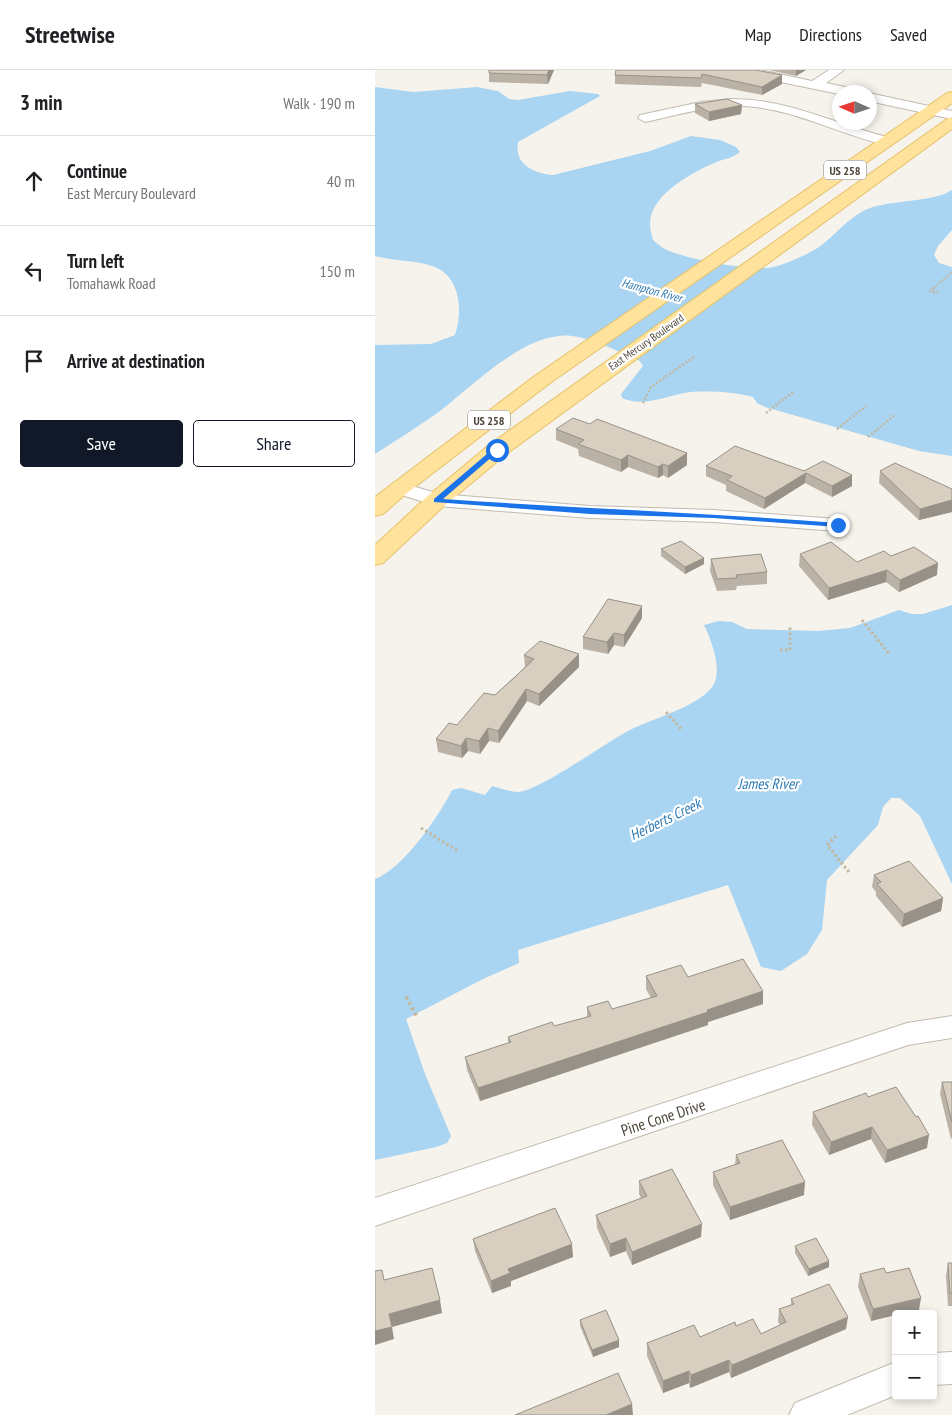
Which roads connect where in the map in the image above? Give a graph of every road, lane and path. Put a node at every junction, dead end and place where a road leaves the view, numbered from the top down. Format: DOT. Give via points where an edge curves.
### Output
graph roads {
  1 [pos="741,70"];
  2 [pos="838,70"];
  3 [pos="814,85"];
  4 [pos="832,88"];
  5 [pos="952,96"];
  6 [pos="877,99"];
  7 [pos="931,110"];
  8 [pos="952,116"];
  9 [pos="645,118"];
  10 [pos="952,122"];
  11 [pos="886,142"];
  12 [pos="952,272"];
  13 [pos="938,293"];
  14 [pos="694,357"];
  15 [pos="793,392"];
  16 [pos="643,403"];
  17 [pos="866,406"];
  18 [pos="766,413"];
  19 [pos="895,414"];
  20 [pos="837,429"];
  21 [pos="868,438"];
  22 [pos="399,488"];
  23 [pos="437,500"];
  24 [pos="375,510"];
  25 [pos="838,525"];
  26 [pos="375,558"];
  27 [pos="862,620"];
  28 [pos="790,627"];
  29 [pos="780,650"];
  30 [pos="890,655"];
  31 [pos="666,712"];
  32 [pos="682,730"];
  33 [pos="421,828"];
  34 [pos="836,836"];
  35 [pos="458,851"];
  36 [pos="849,872"];
  37 [pos="406,997"];
  38 [pos="417,1017"];
  39 [pos="952,1027"];
  40 [pos="375,1212"];
  41 [pos="952,1368"];
  42 [pos="937,1369"];
  43 [pos="892,1380"];
  44 [pos="807,1415"];
  1 -- 3 [label="street"];
  2 -- 3 [label="street"];
  3 -- 4 [label="street"];
  5 -- 7 [label="main road, US 258"];
  6 -- 7 [label="street"];
  7 -- 8 [label="street"];
  7 -- 11 [label="main road, US 258"];
  9 -- 11 [label="street" via="711,105 756,103 791,110"];
  10 -- 23 [label="main road, East Mercury Boulevard / US 258" via="497,450"];
  11 -- 22 [label="main road, US 258" via="581,353"];
  12 -- 13 [label="path" via="930,291"];
  14 -- 16 [label="path" via="651,386"];
  15 -- 18 [label="path"];
  17 -- 20 [label="path"];
  19 -- 21 [label="path"];
  22 -- 23 [label="street"];
  22 -- 24 [label="main road, US 258"];
  23 -- 25 [label="street"];
  23 -- 26 [label="main road, East Mercury Boulevard / US 258"];
  27 -- 30 [label="path"];
  28 -- 29 [label="path" via="790,650"];
  31 -- 32 [label="path"];
  33 -- 35 [label="path"];
  34 -- 36 [label="path" via="827,845"];
  37 -- 38 [label="path"];
  39 -- 40 [label="street, Pine Cone Drive" via="907,1034"];
  41 -- 42 [label="street"];
  43 -- 44 [label="street"];
}
